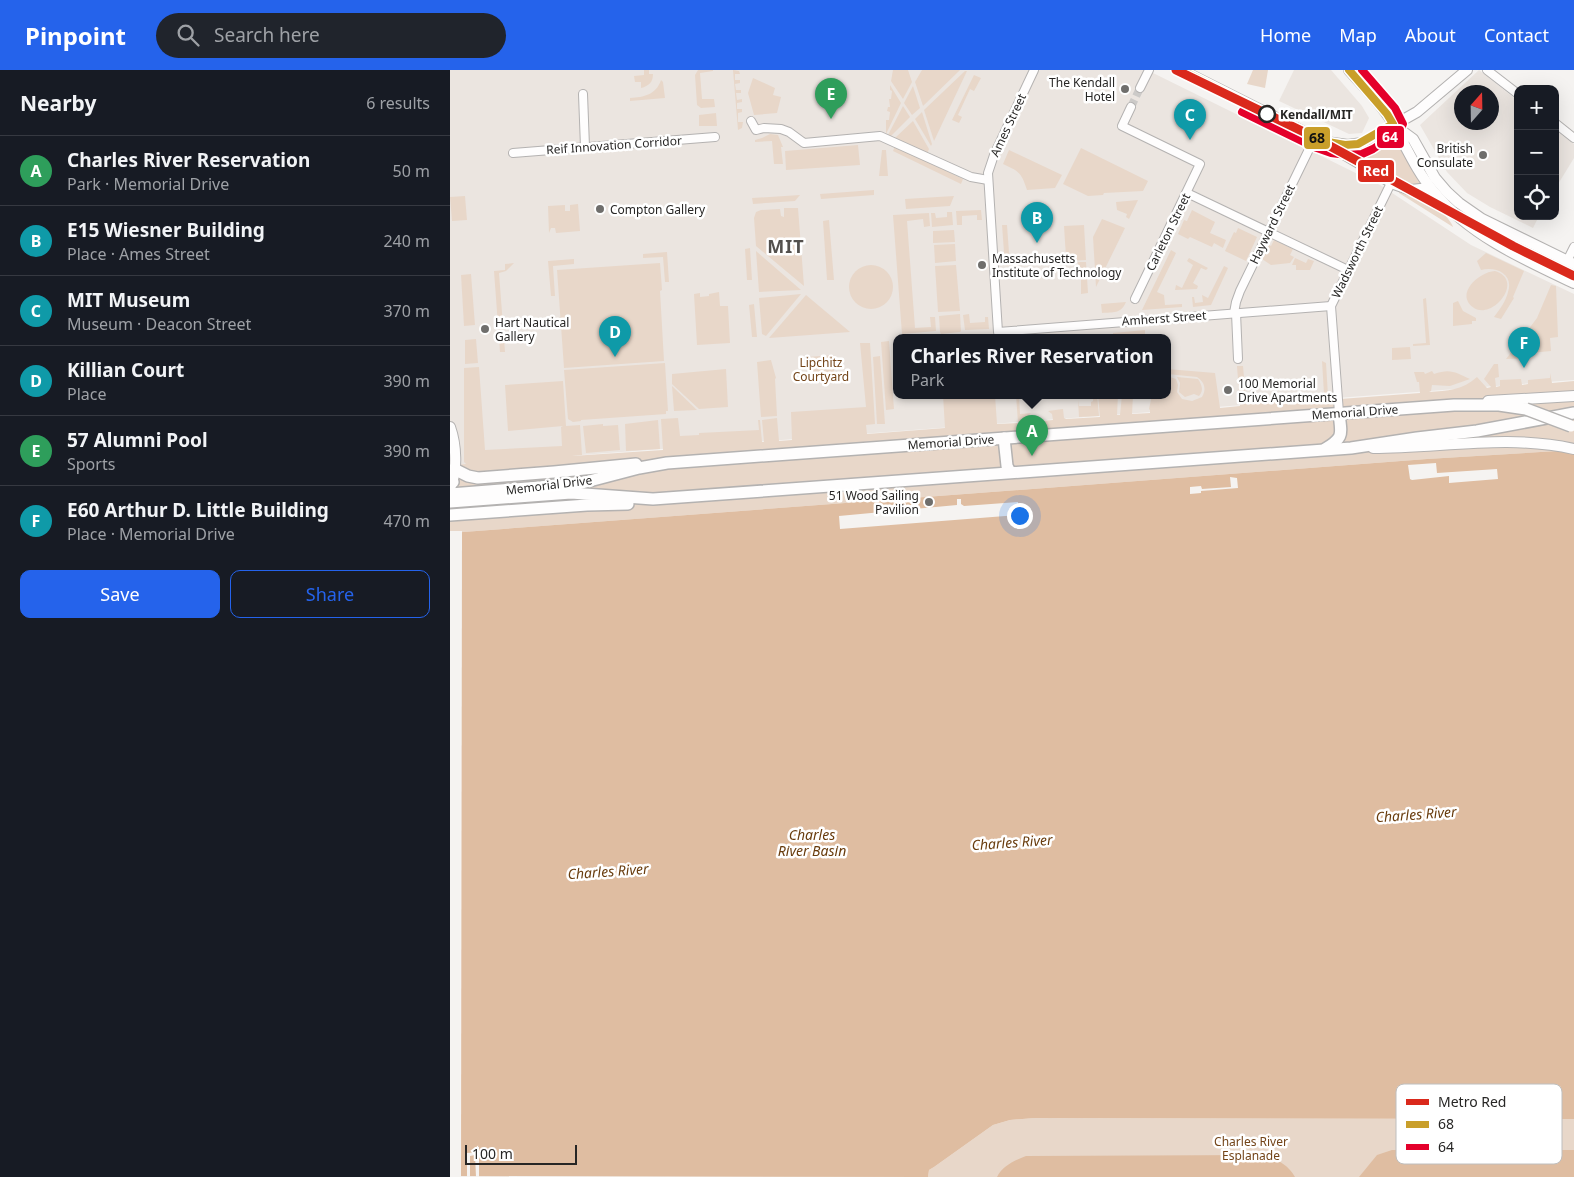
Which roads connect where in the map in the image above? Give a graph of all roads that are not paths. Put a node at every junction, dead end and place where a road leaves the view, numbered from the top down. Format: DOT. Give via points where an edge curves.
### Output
graph roads {
  1 [pos="1034,70"];
  2 [pos="1149,70"];
  3 [pos="1181,70"];
  4 [pos="1349,70"];
  5 [pos="1467,70"];
  6 [pos="1487,70"];
  7 [pos="1140,88"];
  8 [pos="1514,91"];
  9 [pos="583,94"];
  10 [pos="1131,107"];
  11 [pos="751,122"];
  12 [pos="1393,124"];
  13 [pos="1559,126"];
  14 [pos="714,137"];
  15 [pos="1574,138"];
  16 [pos="1318,139"];
  17 [pos="585,147"];
  18 [pos="513,152"];
  19 [pos="988,180"];
  20 [pos="1390,183"];
  21 [pos="1435,186"];
  22 [pos="1187,193"];
  23 [pos="1268,232"];
  24 [pos="1574,247"];
  25 [pos="1571,263"];
  26 [pos="1348,270"];
  27 [pos="1574,283"];
  28 [pos="1135,300"];
  29 [pos="1331,306"];
  30 [pos="1235,313"];
  31 [pos="998,332"];
  32 [pos="1238,359"];
  33 [pos="1574,396"];
  34 [pos="1454,405"];
  35 [pos="1339,412"];
  36 [pos="1574,413"];
  37 [pos="450,427"];
  38 [pos="1573,427"];
  39 [pos="1004,438"];
  40 [pos="1351,448"];
  41 [pos="1570,448"];
  42 [pos="1324,450"];
  43 [pos="667,463"];
  44 [pos="454,469"];
  45 [pos="1010,472"];
  46 [pos="451,487"];
  47 [pos="687,496"];
  48 [pos="450,502"];
  49 [pos="450,515"];
  1 -- 19 [label="street, Ames Street" via="992,158"];
  2 -- 7 [label="street"];
  3 -- 16 [label="main road"];
  4 -- 12 [label="main road"];
  5 -- 12 [label="main road" via="1417,112"];
  6 -- 8 [label="street"];
  9 -- 17 [label="street"];
  10 -- 22 [label="street, Carleton Street" via="1122,126 1200,164"];
  11 -- 19 [label="street" via="756,130 781,129 804,143 880,136 971,178"];
  12 -- 16 [label="main road" via="1358,144 1345,145"];
  12 -- 21 [label="main road" via="1413,140"];
  13 -- 15 [label="street"];
  14 -- 17 [label="street, Reif Innovation Corridor"];
  16 -- 20 [label="main road"];
  16 -- 23 [label="street, Hayward Street"];
  17 -- 18 [label="street, Reif Innovation Corridor"];
  19 -- 31 [label="street, Ames Street"];
  20 -- 21 [label="main road" via="1407,189"];
  20 -- 26 [label="street, Wadsworth Street"];
  21 -- 25 [label="main road" via="1475,215"];
  21 -- 27 [label="main road" via="1447,206 1489,238"];
  22 -- 23 [label="street"];
  22 -- 28 [label="street, Carleton Street"];
  23 -- 26 [label="street"];
  23 -- 30 [label="street, Hayward Street" via="1238,294"];
  24 -- 25 [label="street"];
  26 -- 29 [label="street, Wadsworth Street"];
  29 -- 30 [label="street, Amherst Street"];
  29 -- 35 [label="street, Wadsworth Street"];
  30 -- 31 [label="street, Amherst Street"];
  30 -- 32 [label="street, Hayward Street"];
  33 -- 34 [label="main road, Memorial Drive"];
  34 -- 35 [label="highway, Memorial Drive"];
  34 -- 38 [label="highway, bridge" via="1526,409"];
  35 -- 39 [label="highway, Memorial Drive"];
  35 -- 42 [label="highway" via="1340,436"];
  36 -- 40 [label="highway, Memorial Drive" via="1477,431"];
  37 -- 44 [label="main road"];
  39 -- 43 [label="highway, Memorial Drive"];
  39 -- 45 [label="highway"];
  40 -- 41 [label="main road, Memorial Drive" via="1412,448 1511,441"];
  40 -- 42 [label="highway, Memorial Drive"];
  42 -- 45 [label="highway, Memorial Drive"];
  43 -- 44 [label="highway" via="476,478"];
  43 -- 46 [label="highway, Memorial Drive" via="571,485"];
  44 -- 46 [label="main road"];
  45 -- 47 [label="highway, Memorial Drive"];
  47 -- 48 [label="highway, Memorial Drive" via="640,499 571,493"];
  47 -- 49 [label="highway" via="635,504"];
}
